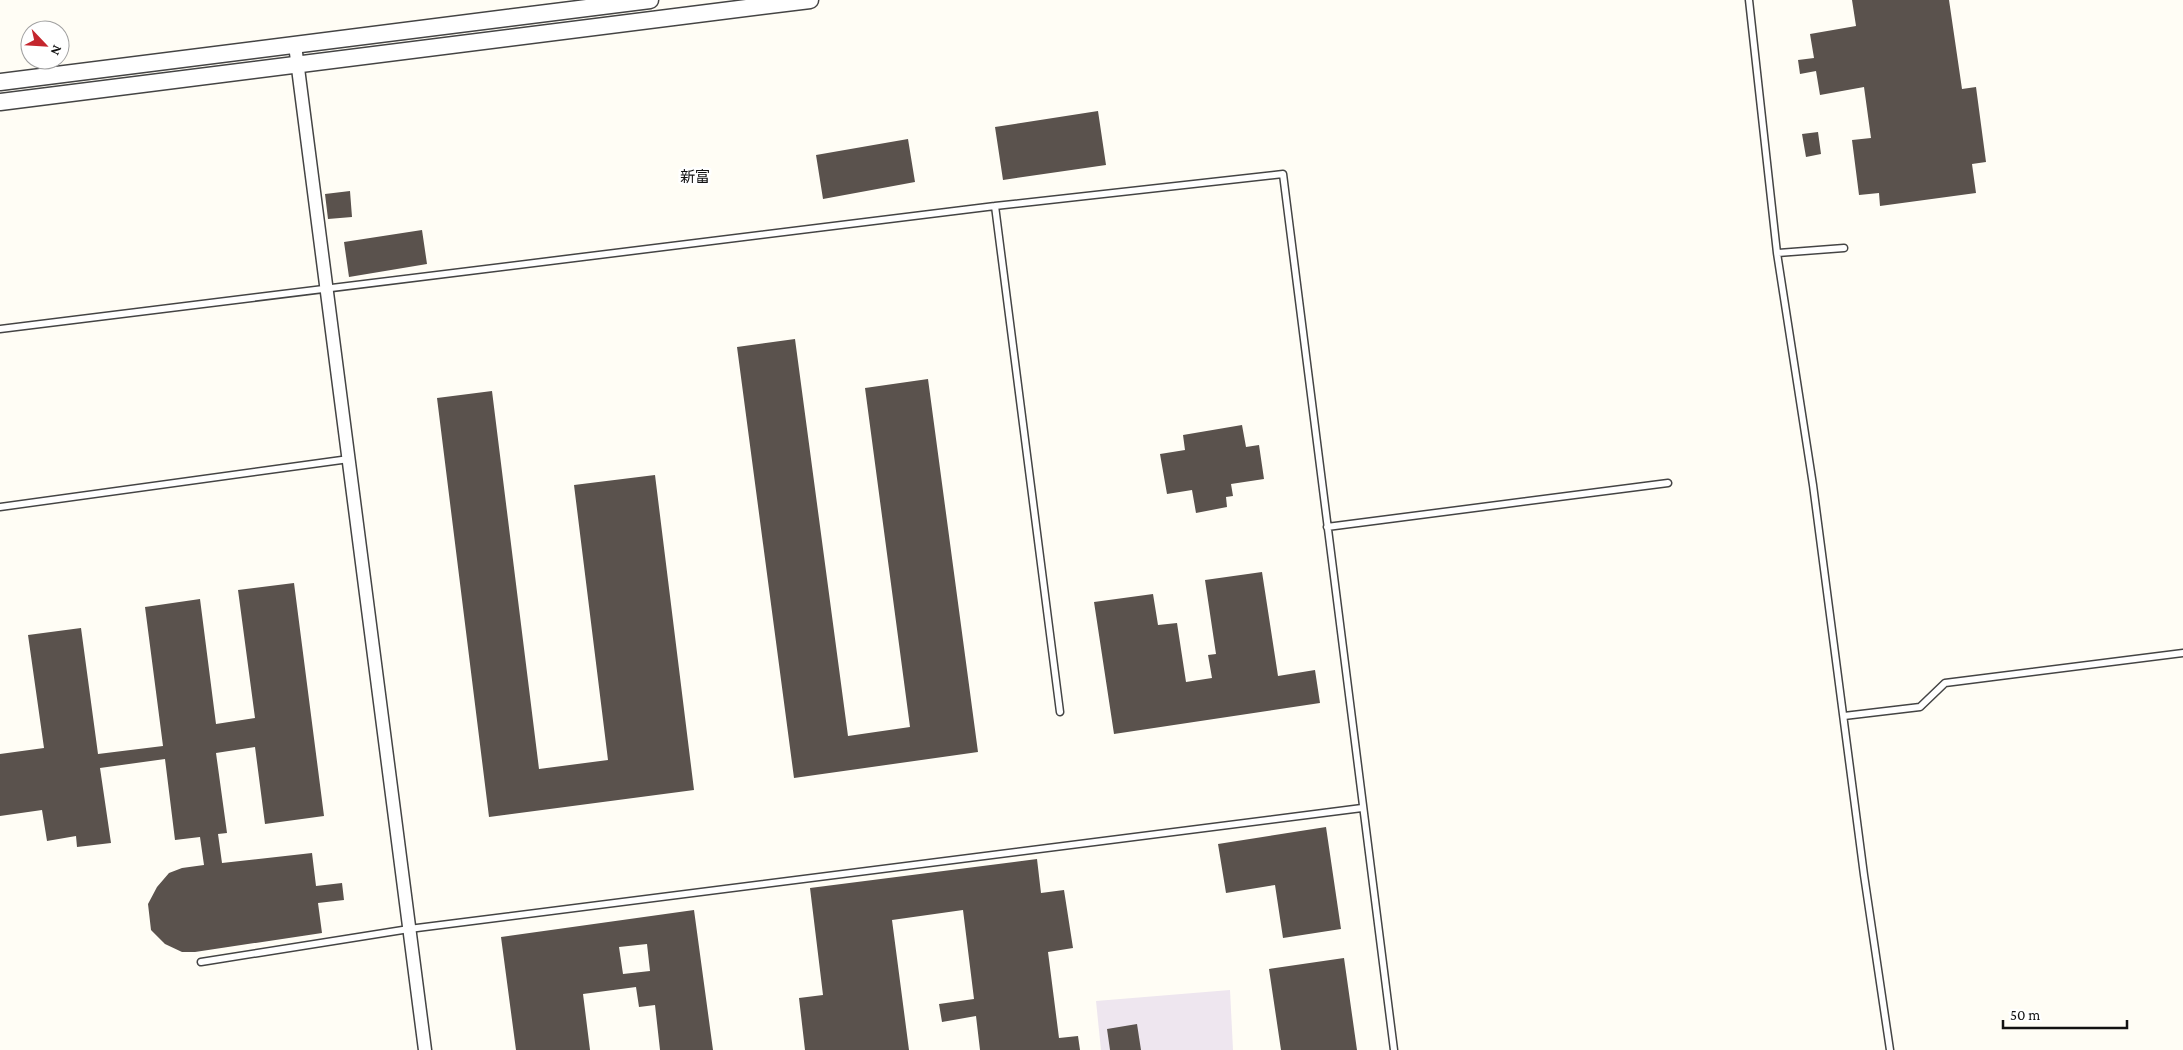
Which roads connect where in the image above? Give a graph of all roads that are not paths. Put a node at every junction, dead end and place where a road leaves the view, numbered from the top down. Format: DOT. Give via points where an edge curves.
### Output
graph roads {
  1 [pos="650,0"];
  2 [pos="810,0"];
  3 [pos="1749,0"];
  4 [pos="761,3"];
  5 [pos="295,45"];
  6 [pos="298,64"];
  7 [pos="0,82"];
  8 [pos="0,102"];
  9 [pos="995,206"];
  10 [pos="1844,248"];
  11 [pos="1777,253"];
  12 [pos="327,289"];
  13 [pos="0,329"];
  14 [pos="349,459"];
  15 [pos="1668,483"];
  16 [pos="0,508"];
  17 [pos="1327,527"];
  18 [pos="2183,653"];
  19 [pos="1060,712"];
  20 [pos="1844,716"];
  21 [pos="1362,808"];
  22 [pos="410,929"];
  23 [pos="201,962"];
  24 [pos="425,1050"];
  25 [pos="1394,1050"];
  26 [pos="1890,1050"];
  1 -- 5 [label="street"];
  2 -- 4 [label="street"];
  3 -- 11 [label="lane"];
  4 -- 6 [label="street"];
  5 -- 6 [label="street"];
  5 -- 7 [label="street"];
  6 -- 8 [label="street"];
  6 -- 12 [label="street"];
  9 -- 12 [label="lane"];
  9 -- 17 [label="lane" via="1283,174"];
  9 -- 19 [label="lane"];
  10 -- 11 [label="lane"];
  11 -- 20 [label="lane"];
  12 -- 13 [label="lane"];
  12 -- 14 [label="street"];
  14 -- 16 [label="lane"];
  14 -- 22 [label="street"];
  15 -- 17 [label="lane"];
  17 -- 21 [label="lane"];
  18 -- 20 [label="lane" via="1944,683 1920,707"];
  20 -- 26 [label="lane"];
  21 -- 22 [label="lane"];
  21 -- 25 [label="lane"];
  22 -- 23 [label="lane"];
  22 -- 24 [label="street"];
}
